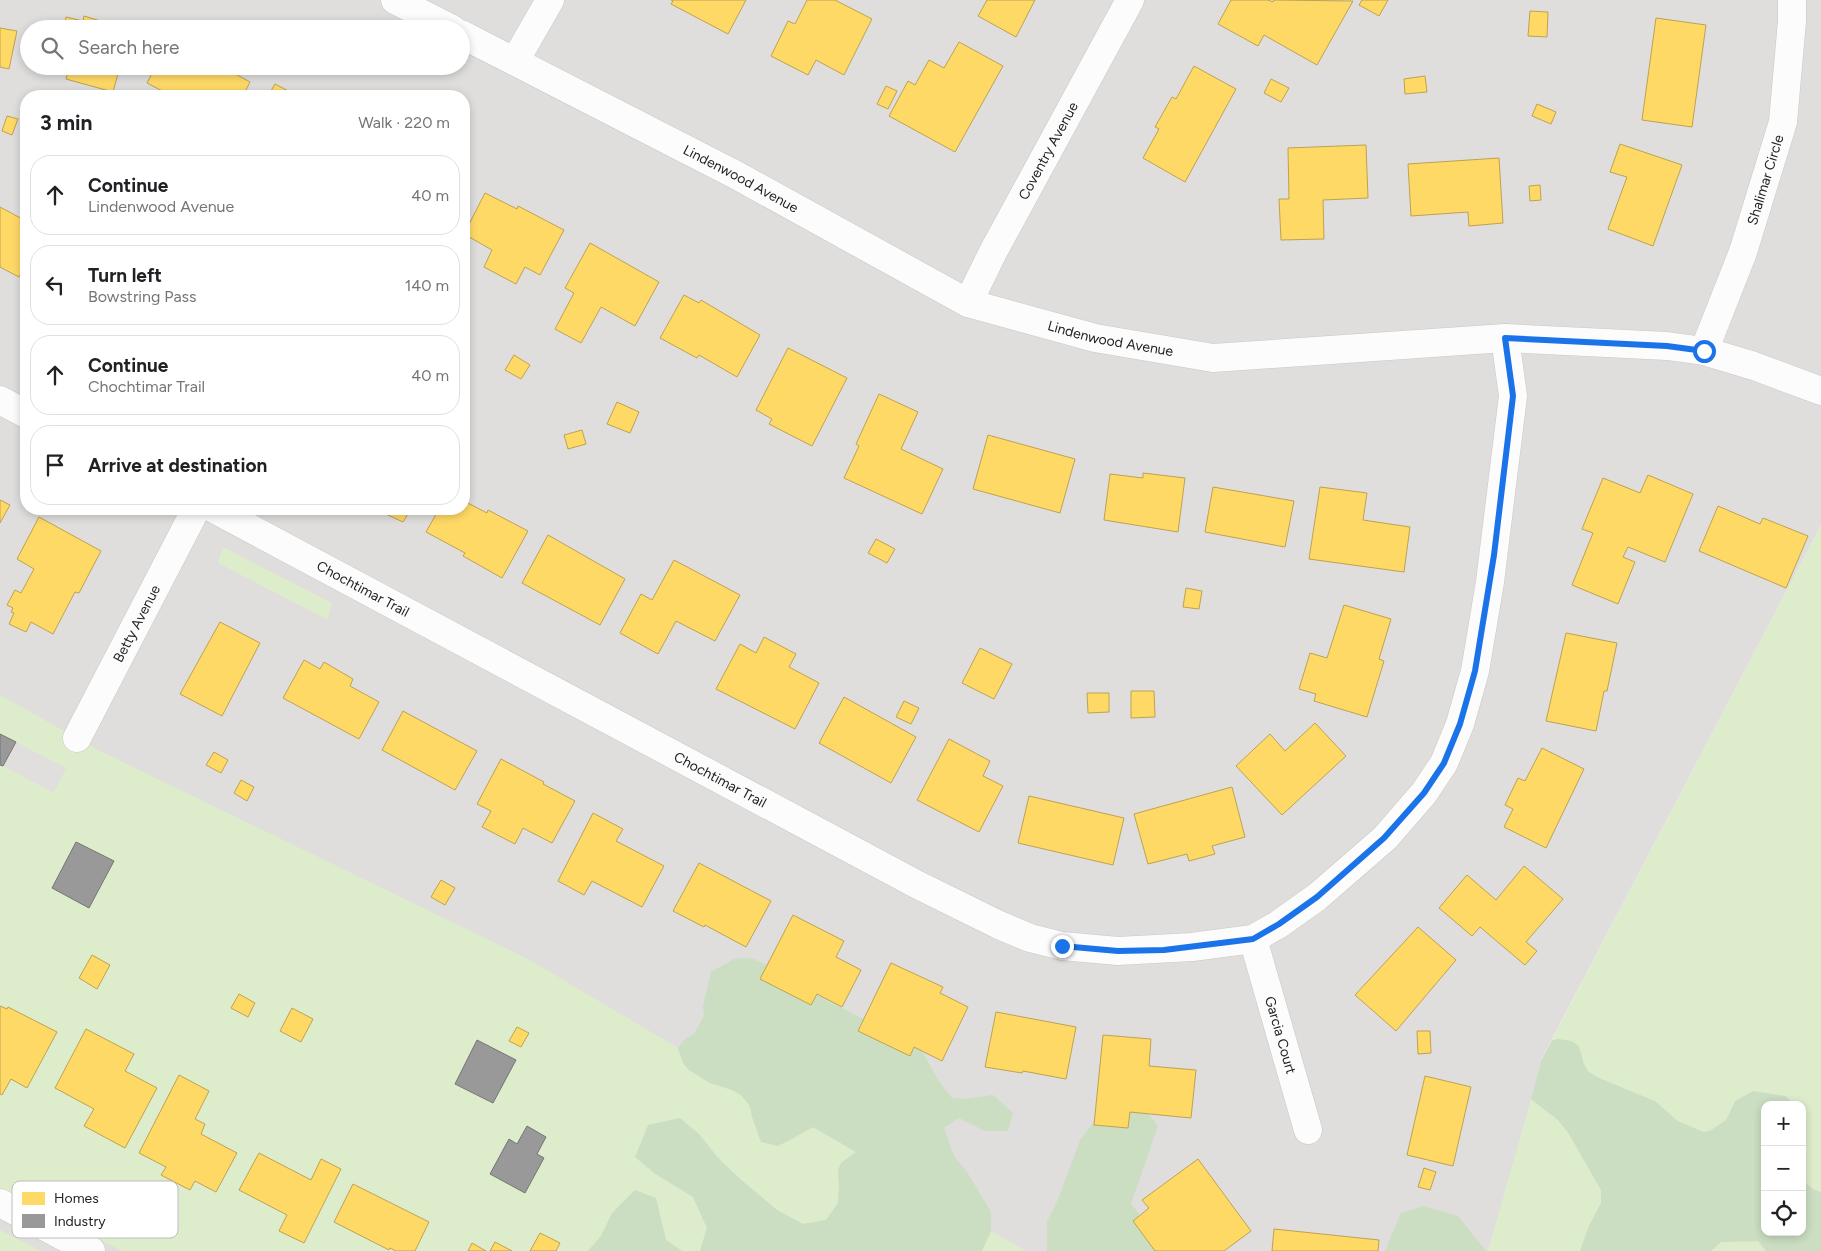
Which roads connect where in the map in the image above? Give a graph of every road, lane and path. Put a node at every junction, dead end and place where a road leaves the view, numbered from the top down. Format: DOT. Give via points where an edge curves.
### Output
graph roads {
  1 [pos="395,0"];
  2 [pos="550,0"];
  3 [pos="1130,0"];
  4 [pos="1792,0"];
  5 [pos="434,20"];
  6 [pos="470,38"];
  7 [pos="516,61"];
  8 [pos="968,302"];
  9 [pos="1505,338"];
  10 [pos="1704,351"];
  11 [pos="1821,391"];
  12 [pos="0,400"];
  13 [pos="20,411"];
  14 [pos="193,515"];
  15 [pos="225,515"];
  16 [pos="76,738"];
  17 [pos="1253,939"];
  18 [pos="1308,1130"];
  19 [pos="0,1203"];
  20 [pos="12,1209"];
  21 [pos="66,1238"];
  22 [pos="91,1251"];
  1 -- 5 [label="street"];
  2 -- 7 [label="street"];
  3 -- 8 [label="street, Coventry Avenue"];
  4 -- 10 [label="street, Shalimar Circle" via="1783,122 1743,252"];
  6 -- 7 [label="street, Lindenwood Avenue"];
  7 -- 8 [label="street, Lindenwood Avenue" via="736,175"];
  8 -- 9 [label="street, Lindenwood Avenue" via="1095,338 1213,358"];
  9 -- 10 [label="street, Lindenwood Avenue" via="1667,346"];
  9 -- 17 [label="street" via="1513,397 1488,590 1475,671 1460,724 1444,763 1424,793 1384,838 1317,897"];
  10 -- 11 [label="street, Lindenwood Avenue"];
  12 -- 13 [label="street"];
  14 -- 16 [label="street, Betty Avenue"];
  15 -- 17 [label="street, Chochtimar Trail" via="928,890 1030,938 1062,946 1118,951 1186,948"];
  17 -- 18 [label="street, Garcia Court"];
  19 -- 20 [label="street"];
  21 -- 22 [label="street"];
}
